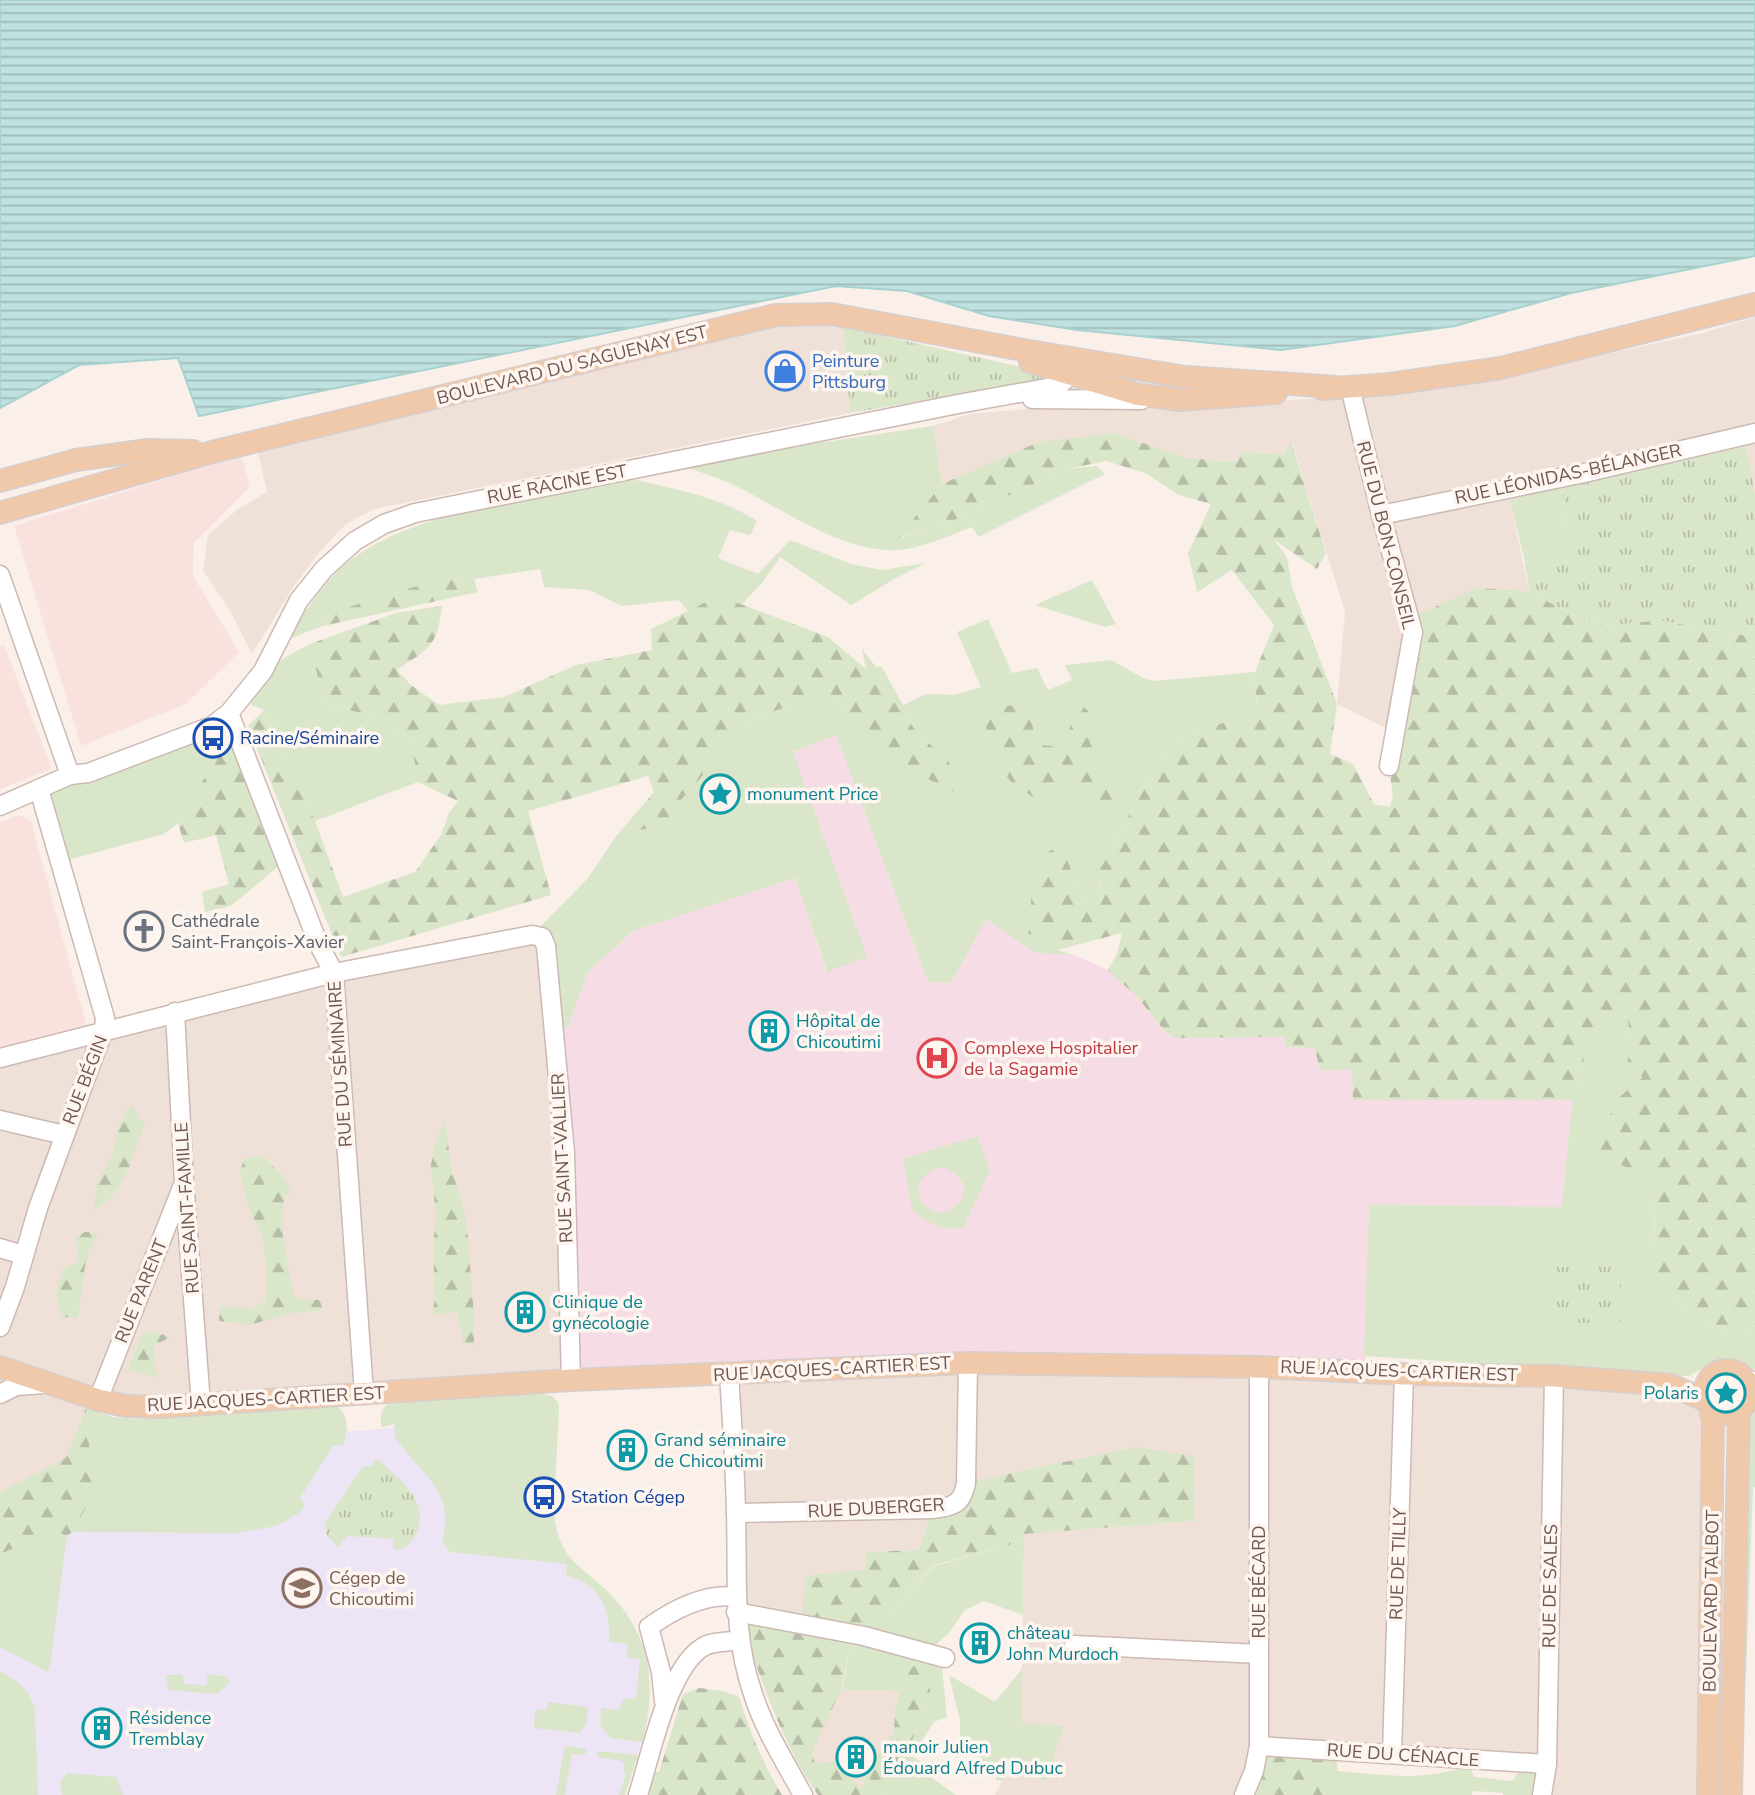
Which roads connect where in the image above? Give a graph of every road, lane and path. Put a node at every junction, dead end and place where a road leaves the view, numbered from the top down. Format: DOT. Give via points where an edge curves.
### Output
graph roads {
  1 [pos="1755,304"];
  2 [pos="930,333"];
  3 [pos="1092,361"];
  4 [pos="1071,375"];
  5 [pos="1343,387"];
  6 [pos="1181,400"];
  7 [pos="976,401"];
  8 [pos="1755,433"];
  9 [pos="216,452"];
  10 [pos="0,481"];
  11 [pos="0,513"];
  12 [pos="1381,515"];
  13 [pos="0,575"];
  14 [pos="18,625"];
  15 [pos="0,633"];
  16 [pos="229,713"];
  17 [pos="1389,766"];
  18 [pos="70,775"];
  19 [pos="39,789"];
  20 [pos="0,806"];
  21 [pos="334,973"];
  22 [pos="175,1012"];
  23 [pos="104,1030"];
  24 [pos="0,1058"];
  25 [pos="0,1120"];
  26 [pos="64,1135"];
  27 [pos="184,1181"];
  28 [pos="0,1248"];
  29 [pos="23,1255"];
  30 [pos="7,1285"];
  31 [pos="0,1327"];
  32 [pos="968,1363"];
  33 [pos="0,1367"];
  34 [pos="1259,1367"];
  35 [pos="729,1374"];
  36 [pos="1404,1374"];
  37 [pos="1554,1376"];
  38 [pos="1713,1376"];
  39 [pos="571,1380"];
  40 [pos="1749,1380"];
  41 [pos="50,1384"];
  42 [pos="1671,1385"];
  43 [pos="364,1393"];
  44 [pos="0,1394"];
  45 [pos="98,1400"];
  46 [pos="201,1404"];
  47 [pos="1709,1404"];
  48 [pos="1746,1404"];
  49 [pos="736,1513"];
  50 [pos="736,1605"];
  51 [pos="740,1640"];
  52 [pos="1074,1645"];
  53 [pos="1259,1654"];
  54 [pos="945,1658"];
  55 [pos="664,1705"];
  56 [pos="1259,1746"];
  57 [pos="1392,1754"];
  58 [pos="1547,1764"];
  59 [pos="638,1795"];
  60 [pos="803,1795"];
  61 [pos="1244,1795"];
  62 [pos="1542,1795"];
  63 [pos="1708,1795"];
  64 [pos="1731,1795"];
  1 -- 5 [label="main road, BOULEVARD DU SAGUENAY EST" via="1502,368"];
  2 -- 3 [label="main road, BOULEVARD DU SAGUENAY EST"];
  2 -- 4 [label="main road, BOULEVARD DU SAGUENAY EST"];
  2 -- 9 [label="main road, BOULEVARD DU SAGUENAY EST" via="832,314 776,315"];
  3 -- 4 [label="street, RUE RACINE EST"];
  3 -- 5 [label="main road, BOULEVARD DU SAGUENAY EST" via="1185,377"];
  4 -- 6 [label="main road, BOULEVARD DU SAGUENAY EST" via="1136,394"];
  4 -- 7 [label="street, RUE RACINE EST" via="1058,386"];
  5 -- 6 [label="main road, BOULEVARD DU SAGUENAY EST"];
  5 -- 12 [label="street, RUE DU BON-CONSEIL"];
  6 -- 7 [label="street, RUE RACINE EST"];
  7 -- 16 [label="street, RUE RACINE EST" via="415,513 384,524 355,541 324,569 299,600 263,671"];
  8 -- 12 [label="street, RUE LÉONIDAS-BÉLANGER"];
  9 -- 10 [label="main road, BOULEVARD DU SAGUENAY EST" via="148,450 76,460"];
  9 -- 11 [label="main road, BOULEVARD DU SAGUENAY EST"];
  12 -- 17 [label="street, RUE DU BON-CONSEIL" via="1413,632"];
  13 -- 14 [label="street"];
  14 -- 15 [label="street"];
  14 -- 18 [label="street"];
  16 -- 18 [label="street, RUE RACINE EST" via="212,726 88,773"];
  16 -- 21 [label="street, RUE DU SÉMINAIRE" via="318,943"];
  18 -- 19 [label="street, RUE RACINE EST"];
  19 -- 20 [label="street, RUE RACINE EST"];
  19 -- 23 [label="street, RUE BÉGIN" via="105,1018"];
  21 -- 22 [label="street"];
  21 -- 39 [label="street, RUE SAINT-VALLIER" via="532,935 542,937 565,1153"];
  21 -- 43 [label="street, RUE DU SÉMINAIRE"];
  22 -- 23 [label="street"];
  22 -- 27 [label="street, RUE SAINT-FAMILLE"];
  23 -- 24 [label="street"];
  23 -- 26 [label="street, RUE BÉGIN"];
  25 -- 26 [label="street"];
  26 -- 29 [label="street, RUE BÉGIN"];
  27 -- 45 [label="street, RUE PARENT"];
  27 -- 46 [label="street, RUE SAINT-FAMILLE"];
  28 -- 29 [label="street"];
  29 -- 30 [label="street, RUE BÉGIN"];
  30 -- 31 [label="street, RUE BÉGIN"];
  32 -- 34 [label="main road, RUE JACQUES-CARTIER EST"];
  32 -- 35 [label="main road, RUE JACQUES-CARTIER EST"];
  32 -- 49 [label="street, RUE DUBERGER" via="966,1483 956,1504 932,1509"];
  33 -- 41 [label="main road, RUE JACQUES-CARTIER EST"];
  34 -- 36 [label="main road, RUE JACQUES-CARTIER EST"];
  34 -- 53 [label="street, RUE BÉCARD"];
  35 -- 39 [label="main road, RUE JACQUES-CARTIER EST"];
  35 -- 49 [label="street"];
  36 -- 37 [label="main road, RUE JACQUES-CARTIER EST"];
  36 -- 57 [label="street, RUE DE TILLY"];
  37 -- 42 [label="main road, RUE JACQUES-CARTIER EST"];
  37 -- 58 [label="street, RUE DE SALES"];
  38 -- 40 [label="main road" via="1728,1371"];
  38 -- 42 [label="main road, RUE JACQUES-CARTIER EST"];
  38 -- 47 [label="main road" via="1706,1386"];
  39 -- 43 [label="main road, RUE JACQUES-CARTIER EST"];
  40 -- 48 [label="main road"];
  41 -- 44 [label="street" via="16,1386"];
  41 -- 45 [label="main road, RUE JACQUES-CARTIER EST"];
  42 -- 47 [label="main road, RUE JACQUES-CARTIER EST"];
  43 -- 46 [label="main road, RUE JACQUES-CARTIER EST"];
  45 -- 46 [label="main road, RUE JACQUES-CARTIER EST" via="126,1406"];
  47 -- 48 [label="main road" via="1726,1414"];
  47 -- 63 [label="main road, BOULEVARD TALBOT" via="1713,1421"];
  48 -- 64 [label="main road, BOULEVARD TALBOT"];
  49 -- 50 [label="street"];
  50 -- 51 [label="street"];
  50 -- 54 [label="street"];
  50 -- 55 [label="street" via="723,1595 700,1601 649,1627"];
  51 -- 55 [label="street" via="706,1645 685,1664"];
  51 -- 60 [label="street" via="753,1694"];
  52 -- 53 [label="street"];
  53 -- 56 [label="street, RUE BÉCARD"];
  55 -- 59 [label="street"];
  56 -- 57 [label="street, RUE DU CÉNACLE"];
  56 -- 61 [label="street, RUE BÉCARD"];
  57 -- 58 [label="street, RUE DU CÉNACLE"];
  58 -- 62 [label="street, RUE DE SALES"];
}
